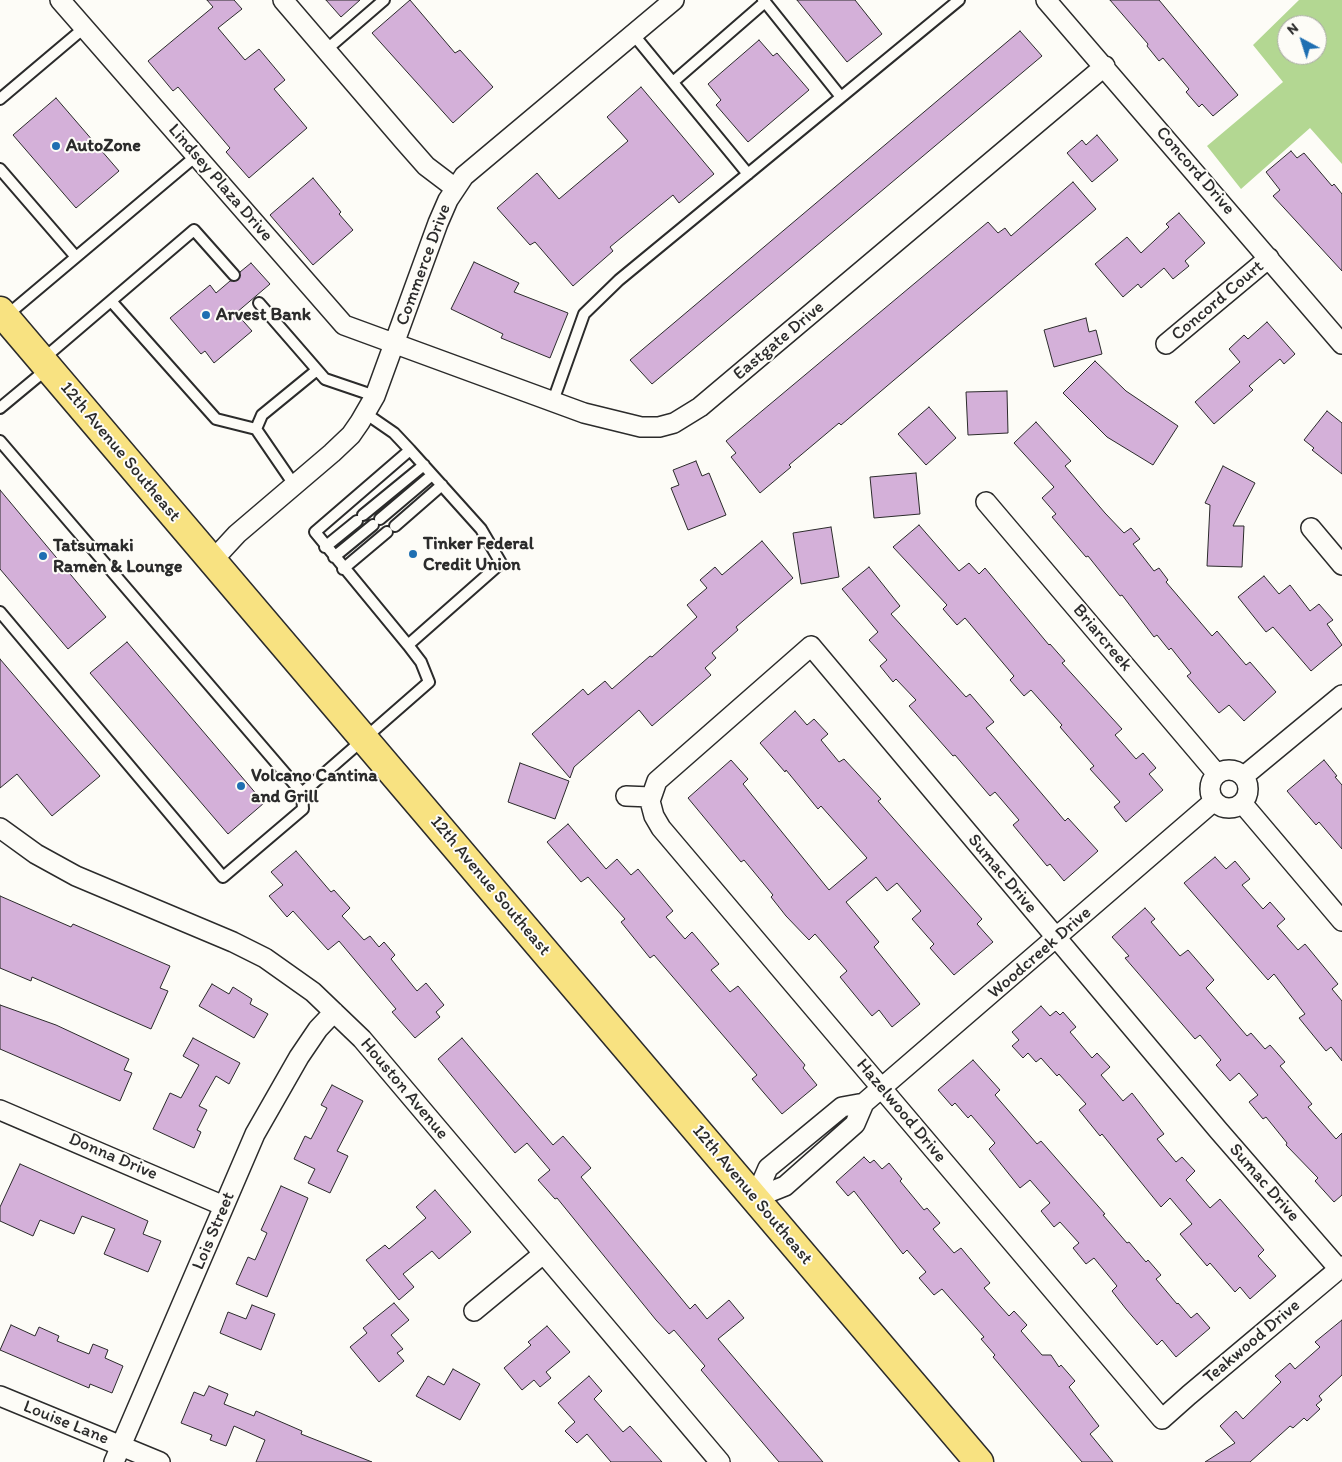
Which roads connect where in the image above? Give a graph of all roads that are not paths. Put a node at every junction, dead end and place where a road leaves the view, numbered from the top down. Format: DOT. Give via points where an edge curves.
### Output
graph roads {
  1 [pos="60,0"];
  2 [pos="283,0"];
  3 [pos="384,0"];
  4 [pos="674,0"];
  5 [pos="959,0"];
  6 [pos="1046,0"];
  7 [pos="764,1"];
  8 [pos="84,28"];
  9 [pos="633,34"];
  10 [pos="326,50"];
  11 [pos="1105,66"];
  12 [pos="673,82"];
  13 [pos="841,97"];
  14 [pos="0,99"];
  15 [pos="196,156"];
  16 [pos="0,169"];
  17 [pos="748,174"];
  18 [pos="455,188"];
  19 [pos="76,257"];
  20 [pos="1269,258"];
  21 [pos="234,275"];
  22 [pos="111,301"];
  23 [pos="258,303"];
  24 [pos="3,314"];
  25 [pos="396,343"];
  26 [pos="1166,344"];
  27 [pos="1342,344"];
  28 [pos="46,364"];
  29 [pos="318,370"];
  30 [pos="375,396"];
  31 [pos="554,401"];
  32 [pos="0,408"];
  33 [pos="365,413"];
  34 [pos="256,429"];
  35 [pos="0,441"];
  36 [pos="410,450"];
  37 [pos="424,465"];
  38 [pos="432,475"];
  39 [pos="442,485"];
  40 [pos="295,486"];
  41 [pos="986,502"];
  42 [pos="1311,528"];
  43 [pos="325,547"];
  44 [pos="334,557"];
  45 [pos="213,560"];
  46 [pos="1342,565"];
  47 [pos="343,569"];
  48 [pos="0,612"];
  49 [pos="408,645"];
  50 [pos="1342,696"];
  51 [pos="364,739"];
  52 [pos="1217,774"];
  53 [pos="1244,776"];
  54 [pos="302,793"];
  55 [pos="626,796"];
  56 [pos="650,797"];
  57 [pos="1214,801"];
  58 [pos="1242,804"];
  59 [pos="0,828"];
  60 [pos="1342,920"];
  61 [pos="1057,938"];
  62 [pos="334,1012"];
  63 [pos="881,1088"];
  64 [pos="0,1110"];
  65 [pos="754,1198"];
  66 [pos="224,1206"];
  67 [pos="543,1254"];
  68 [pos="1340,1268"];
  69 [pos="474,1311"];
  70 [pos="0,1396"];
  71 [pos="1162,1419"];
  72 [pos="117,1454"];
  73 [pos="160,1462"];
  74 [pos="720,1462"];
  75 [pos="979,1462"];
  1 -- 8 [label="street, Lindsey Plaza Drive"];
  2 -- 10 [label="street"];
  3 -- 10 [label="lane"];
  4 -- 9 [label="street, Commerce Drive"];
  5 -- 13 [label="lane"];
  6 -- 11 [label="street, Concord Drive"];
  7 -- 12 [label="lane"];
  7 -- 13 [label="lane"];
  8 -- 14 [label="lane"];
  8 -- 15 [label="street, Lindsey Plaza Drive"];
  9 -- 12 [label="lane"];
  9 -- 18 [label="street, Commerce Drive" via="464,176"];
  10 -- 18 [label="street" via="426,166"];
  11 -- 20 [label="street, Concord Drive"];
  11 -- 31 [label="street, Eastgate Drive" via="689,414 674,423 641,427 620,424"];
  12 -- 17 [label="lane"];
  13 -- 17 [label="lane"];
  15 -- 19 [label="lane"];
  15 -- 25 [label="street, Lindsey Plaza Drive" via="344,324"];
  16 -- 19 [label="lane"];
  17 -- 31 [label="lane" via="619,280 584,314"];
  18 -- 25 [label="street, Commerce Drive" via="438,223"];
  19 -- 24 [label="lane"];
  20 -- 26 [label="street, Concord Court"];
  20 -- 27 [label="street, Concord Drive"];
  21 -- 22 [label="lane" via="194,230"];
  22 -- 28 [label="lane"];
  22 -- 34 [label="lane" via="216,419"];
  23 -- 29 [label="lane"];
  24 -- 28 [label="main road, 12th Avenue Southeast"];
  25 -- 30 [label="street, Commerce Drive"];
  25 -- 31 [label="street, Eastgate Drive"];
  28 -- 32 [label="lane"];
  28 -- 45 [label="main road, 12th Avenue Southeast"];
  29 -- 30 [label="lane" via="325,379"];
  29 -- 34 [label="lane" via="262,415"];
  30 -- 33 [label="street, Commerce Drive"];
  33 -- 36 [label="lane" via="394,433"];
  33 -- 40 [label="street, Commerce Drive" via="351,435"];
  34 -- 40 [label="lane"];
  35 -- 54 [label="lane"];
  36 -- 37 [label="lane"];
  36 -- 43 [label="lane" via="315,532"];
  37 -- 38 [label="lane"];
  37 -- 43 [label="lane"];
  38 -- 39 [label="lane"];
  38 -- 44 [label="lane"];
  39 -- 47 [label="lane"];
  39 -- 49 [label="lane" via="481,529 501,563"];
  40 -- 45 [label="street, Commerce Drive" via="237,534"];
  41 -- 52 [label="street, Briarcreek"];
  42 -- 46 [label="street"];
  43 -- 44 [label="lane"];
  44 -- 47 [label="lane"];
  45 -- 51 [label="main road, 12th Avenue Southeast"];
  47 -- 49 [label="lane"];
  48 -- 54 [label="lane" via="223,877 303,809"];
  49 -- 51 [label="lane" via="421,662 429,682"];
  50 -- 53 [label="street"];
  51 -- 54 [label="lane"];
  51 -- 65 [label="main road, 12th Avenue Southeast"];
  52 -- 53 [label="street" via="1232,770"];
  52 -- 57 [label="street" via="1210,786"];
  53 -- 58 [label="street" via="1249,791"];
  55 -- 56 [label="street"];
  56 -- 61 [label="street, Sumac Drive" via="657,781 668,770 811,646"];
  56 -- 63 [label="street, Hazelwood Drive" via="651,808 661,828"];
  57 -- 58 [label="street" via="1226,808"];
  57 -- 61 [label="street, Woodcreek Drive"];
  58 -- 60 [label="street"];
  59 -- 62 [label="street, Houston Avenue" via="36,854 76,876 265,958 313,992"];
  61 -- 63 [label="street, Woodcreek Drive"];
  61 -- 68 [label="street, Sumac Drive" via="1212,1123"];
  62 -- 66 [label="street, Lois Street" via="318,1029 278,1091 255,1134"];
  62 -- 67 [label="street, Houston Avenue" via="362,1039"];
  63 -- 65 [label="street, Woodcreek Drive" via="864,1103 855,1124 785,1186"];
  63 -- 71 [label="street, Hazelwood Drive"];
  64 -- 66 [label="street, Donna Drive"];
  65 -- 75 [label="main road, 12th Avenue Southeast"];
  66 -- 72 [label="street, Lois Street"];
  67 -- 69 [label="street"];
  67 -- 74 [label="street, Houston Avenue"];
  68 -- 71 [label="street, Teakwood Drive"];
  70 -- 72 [label="street, Louise Lane"];
  72 -- 73 [label="street, Louise Lane"];
}
